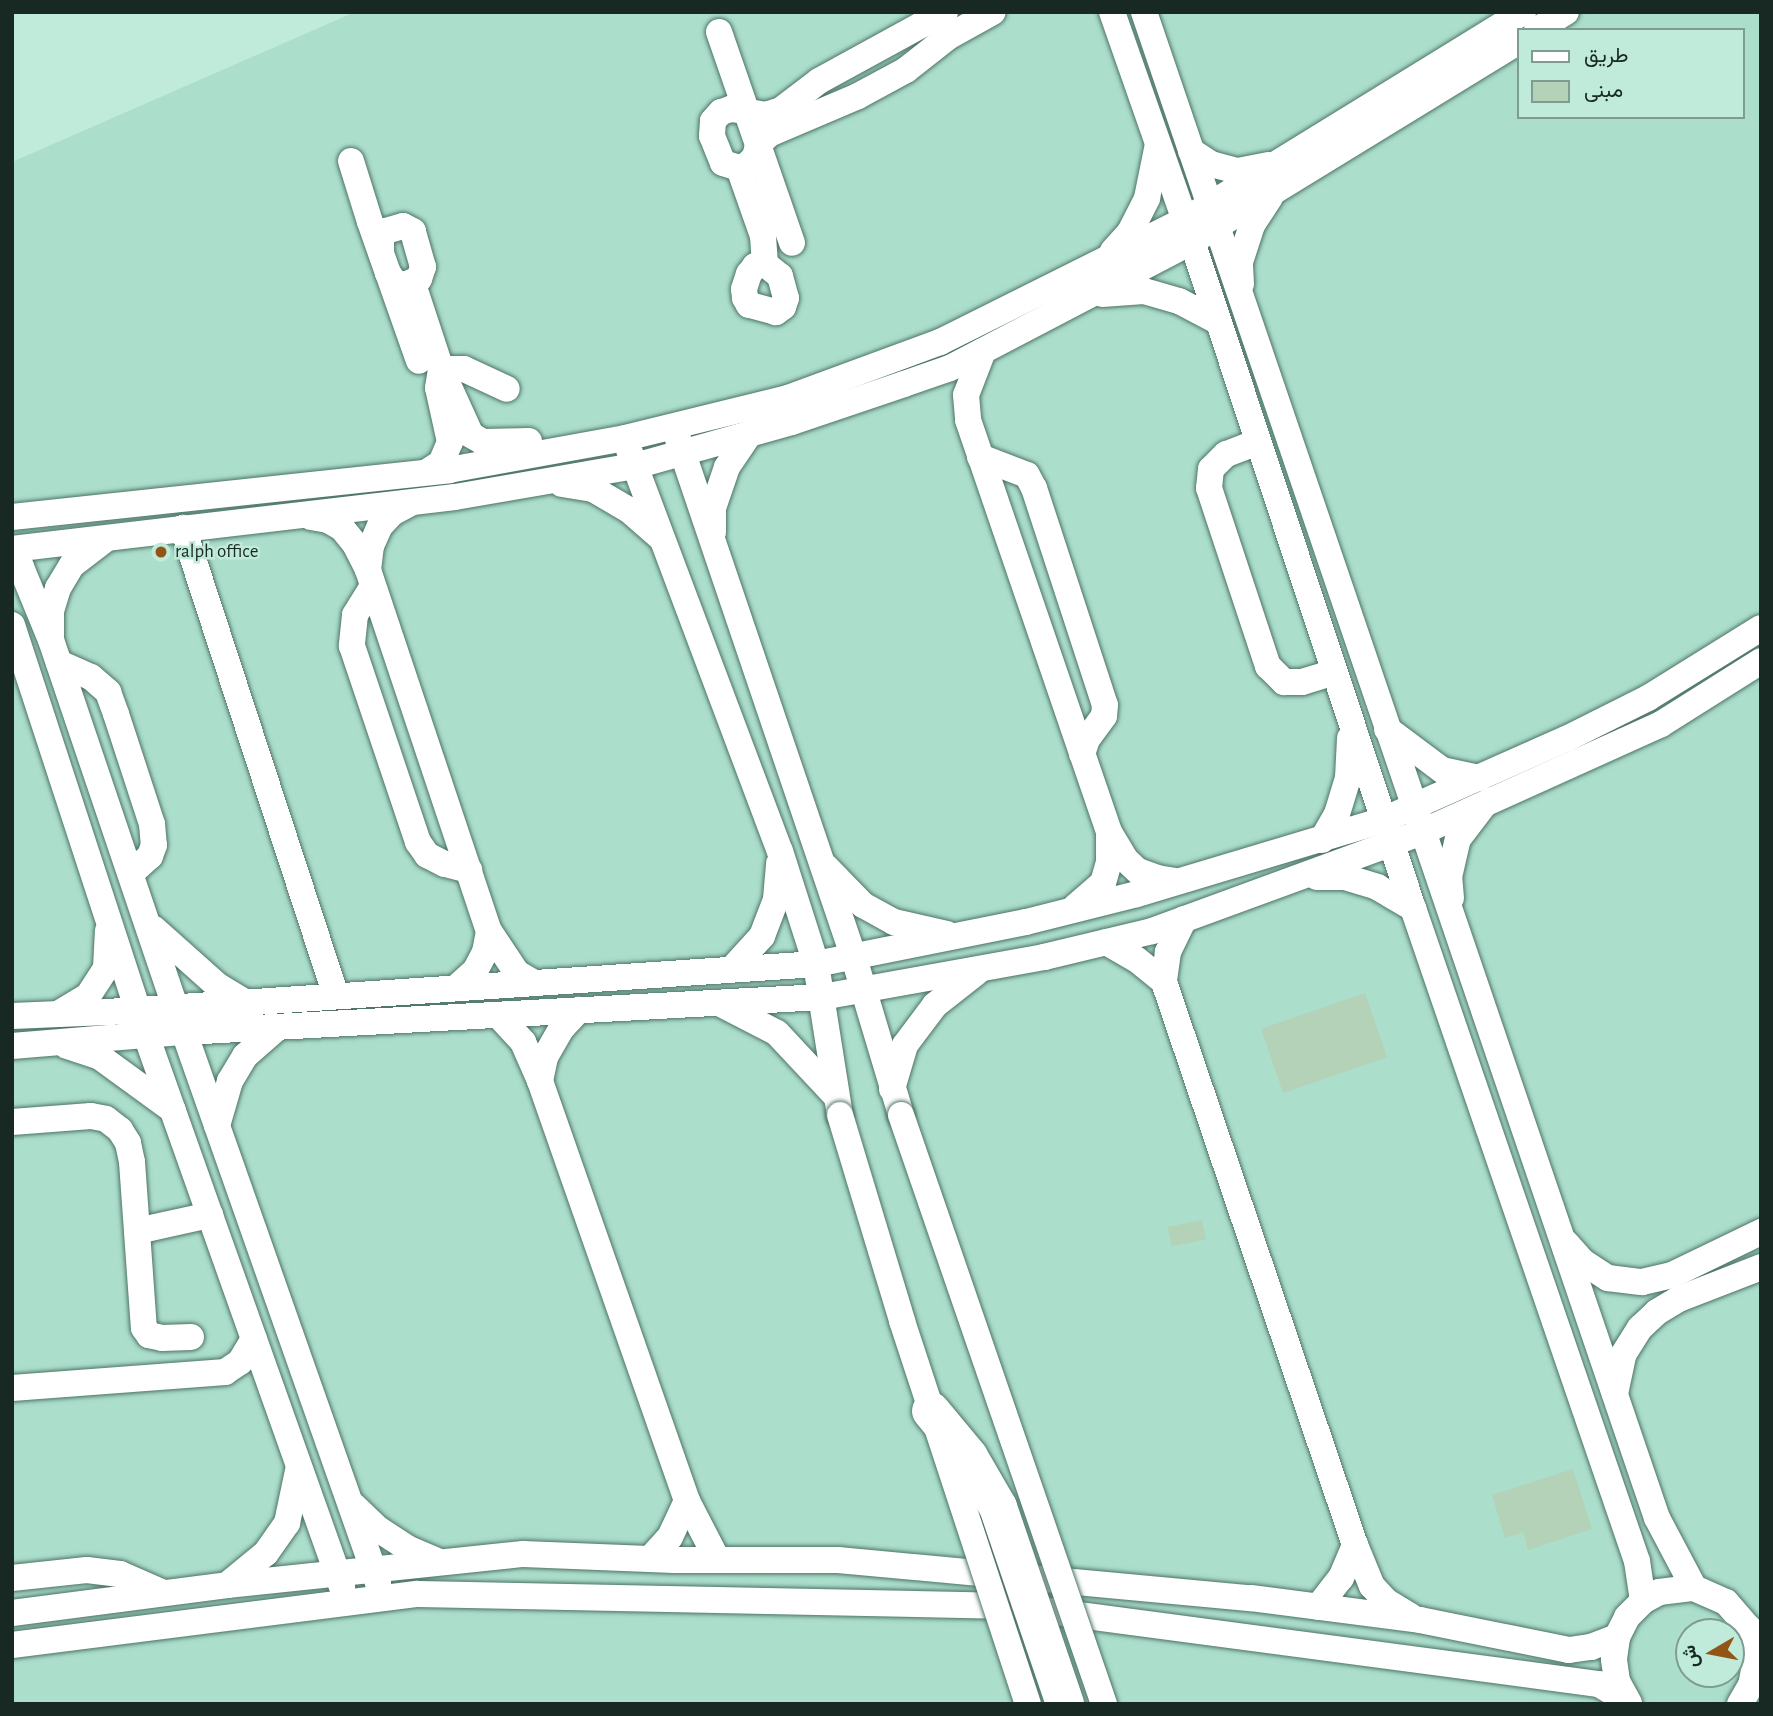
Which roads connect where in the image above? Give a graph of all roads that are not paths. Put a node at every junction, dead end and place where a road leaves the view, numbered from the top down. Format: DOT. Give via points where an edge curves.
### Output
graph roads {
  1 [pos="945,12"];
  2 [pos="993,12"];
  3 [pos="1095,12"];
  4 [pos="1112,12"];
  5 [pos="1144,12"];
  6 [pos="1523,12"];
  7 [pos="1566,12"];
  8 [pos="1540,28"];
  9 [pos="719,32"];
  10 [pos="1121,41"];
  11 [pos="1518,42"];
  12 [pos="745,111"];
  13 [pos="1158,142"];
  14 [pos="758,145"];
  15 [pos="1191,151"];
  16 [pos="351,161"];
  17 [pos="1276,163"];
  18 [pos="739,168"];
  19 [pos="1274,191"];
  20 [pos="1212,216"];
  21 [pos="1188,231"];
  22 [pos="792,243"];
  23 [pos="1105,259"];
  24 [pos="384,262"];
  25 [pos="765,264"];
  26 [pos="413,284"];
  27 [pos="1089,295"];
  28 [pos="1241,300"];
  29 [pos="1217,321"];
  30 [pos="983,351"];
  31 [pos="430,365"];
  32 [pos="904,384"];
  33 [pos="507,389"];
  34 [pos="968,420"];
  35 [pos="675,427"];
  36 [pos="750,433"];
  37 [pos="625,438"];
  38 [pos="1258,442"];
  39 [pos="568,448"];
  40 [pos="682,453"];
  41 [pos="980,457"];
  42 [pos="635,467"];
  43 [pos="427,472"];
  44 [pos="546,482"];
  45 [pos="412,502"];
  46 [pos="61,512"];
  47 [pos="298,515"];
  48 [pos="12,517"];
  49 [pos="183,528"];
  50 [pos="111,536"];
  51 [pos="663,540"];
  52 [pos="12,544"];
  53 [pos="713,545"];
  54 [pos="12,549"];
  55 [pos="12,558"];
  56 [pos="370,578"];
  57 [pos="1761,628"];
  58 [pos="15,637"];
  59 [pos="55,652"];
  60 [pos="1761,661"];
  61 [pos="1334,672"];
  62 [pos="1351,723"];
  63 [pos="1387,729"];
  64 [pos="1082,754"];
  65 [pos="1480,778"];
  66 [pos="1483,805"];
  67 [pos="1418,820"];
  68 [pos="1109,832"];
  69 [pos="1387,832"];
  70 [pos="1322,840"];
  71 [pos="780,851"];
  72 [pos="820,861"];
  73 [pos="469,870"];
  74 [pos="131,873"];
  75 [pos="1298,878"];
  76 [pos="1180,881"];
  77 [pos="1413,908"];
  78 [pos="1070,910"];
  79 [pos="109,915"];
  80 [pos="1184,919"];
  81 [pos="1453,921"];
  82 [pos="149,924"];
  83 [pos="489,931"];
  84 [pos="956,936"];
  85 [pos="1105,942"];
  86 [pos="854,958"];
  87 [pos="816,964"];
  88 [pos="732,969"];
  89 [pos="980,970"];
  90 [pos="1164,982"];
  91 [pos="534,983"];
  92 [pos="456,988"];
  93 [pos="861,990"];
  94 [pos="336,996"];
  95 [pos="822,996"];
  96 [pos="245,1002"];
  97 [pos="717,1003"];
  98 [pos="177,1006"];
  99 [pos="140,1009"];
  100 [pos="579,1010"];
  101 [pos="58,1014"];
  102 [pos="498,1015"];
  103 [pos="12,1016"];
  104 [pos="278,1027"];
  105 [pos="184,1032"];
  106 [pos="146,1035"];
  107 [pos="56,1042"];
  108 [pos="14,1046"];
  109 [pos="540,1081"];
  110 [pos="892,1089"];
  111 [pos="838,1105"];
  112 [pos="173,1110"];
  113 [pos="12,1122"];
  114 [pos="217,1126"];
  115 [pos="210,1215"];
  116 [pos="137,1231"];
  117 [pos="1761,1232"];
  118 [pos="1562,1238"];
  119 [pos="1761,1266"];
  120 [pos="191,1337"];
  121 [pos="254,1339"];
  122 [pos="12,1388"];
  123 [pos="1615,1396"];
  124 [pos="932,1411"];
  125 [pos="298,1471"];
  126 [pos="687,1501"];
  127 [pos="350,1503"];
  128 [pos="1355,1545"];
  129 [pos="650,1559"];
  130 [pos="717,1559"];
  131 [pos="442,1563"];
  132 [pos="374,1568"];
  133 [pos="337,1573"];
  134 [pos="12,1578"];
  135 [pos="227,1585"];
  136 [pos="1694,1588"];
  137 [pos="166,1594"];
  138 [pos="382,1598"];
  139 [pos="1643,1601"];
  140 [pos="347,1603"];
  141 [pos="1318,1607"];
  142 [pos="12,1613"];
  143 [pos="1420,1620"];
  144 [pos="1617,1637"];
  145 [pos="12,1646"];
  146 [pos="1757,1647"];
  147 [pos="1629,1702"];
  148 [pos="1028,1704"];
  149 [pos="1065,1704"];
  150 [pos="1104,1704"];
  151 [pos="1740,1704"];
  1 -- 12 [label="lane" via="828,75 781,110 766,115"];
  2 -- 14 [label="lane" via="948,37 906,70 858,96 784,125"];
  3 -- 10 [label="lane"];
  4 -- 10 [label="lane"];
  5 -- 15 [label="lane"];
  6 -- 17 [label="lane"];
  7 -- 8 [label="lane"];
  9 -- 12 [label="lane"];
  10 -- 13 [label="lane"];
  11 -- 19 [label="lane"];
  12 -- 14 [label="lane"];
  12 -- 18 [label="lane" via="721,112 713,121 712,136 723,163"];
  13 -- 21 [label="lane"];
  13 -- 23 [label="lane" via="1147,198 1130,232"];
  14 -- 18 [label="lane" via="755,157"];
  14 -- 22 [label="lane"];
  15 -- 17 [label="lane" via="1211,164 1238,171"];
  15 -- 20 [label="lane"];
  16 -- 24 [label="lane"];
  17 -- 20 [label="lane"];
  18 -- 25 [label="lane" via="762,236"];
  19 -- 20 [label="lane"];
  19 -- 28 [label="lane" via="1252,225 1240,262"];
  20 -- 21 [label="lane"];
  20 -- 28 [label="lane"];
  21 -- 23 [label="lane"];
  21 -- 27 [label="lane"];
  21 -- 29 [label="lane"];
  23 -- 35 [label="lane" via="940,342 788,398"];
  24 -- 26 [label="lane" via="394,282"];
  24 -- 26 [label="lane" via="381,238 386,231 403,226 413,231 423,267"];
  24 -- 31 [label="lane"];
  26 -- 31 [label="lane"];
  27 -- 29 [label="lane" via="1144,291 1179,300"];
  27 -- 30 [label="lane"];
  28 -- 63 [label="lane"];
  29 -- 38 [label="lane"];
  30 -- 32 [label="lane"];
  30 -- 34 [label="lane" via="966,396"];
  31 -- 33 [label="lane" via="464,369"];
  31 -- 39 [label="lane" via="471,435 483,442 541,441"];
  31 -- 43 [label="lane" via="450,442 441,463"];
  32 -- 34 [label="lane" via="940,388"];
  32 -- 36 [label="lane"];
  34 -- 41 [label="lane"];
  35 -- 37 [label="lane"];
  35 -- 40 [label="lane"];
  36 -- 40 [label="lane"];
  36 -- 53 [label="lane" via="727,467 713,508"];
  37 -- 39 [label="lane"];
  37 -- 42 [label="lane"];
  38 -- 61 [label="lane"];
  38 -- 61 [label="lane" via="1226,454 1211,469 1209,488 1268,666 1284,682 1302,682"];
  39 -- 43 [label="lane"];
  40 -- 42 [label="lane"];
  40 -- 53 [label="lane"];
  41 -- 64 [label="lane"];
  41 -- 64 [label="lane" via="1027,475 1039,502 1105,705 1104,716"];
  42 -- 44 [label="lane"];
  42 -- 51 [label="lane"];
  43 -- 46 [label="lane"];
  44 -- 45 [label="lane"];
  44 -- 51 [label="lane" via="593,489 629,510"];
  45 -- 47 [label="lane"];
  45 -- 56 [label="lane" via="380,526 371,546"];
  46 -- 48 [label="lane"];
  46 -- 52 [label="lane"];
  47 -- 49 [label="lane"];
  47 -- 56 [label="lane" via="328,520 342,528 355,544"];
  49 -- 50 [label="lane"];
  49 -- 94 [label="lane"];
  50 -- 54 [label="lane"];
  50 -- 59 [label="lane" via="72,565 58,588 51,611"];
  51 -- 71 [label="lane"];
  53 -- 72 [label="lane"];
  55 -- 59 [label="lane" via="21,567"];
  56 -- 73 [label="lane"];
  56 -- 73 [label="lane" via="355,615 352,646 418,842 427,855"];
  57 -- 65 [label="lane" via="1648,698"];
  58 -- 79 [label="lane"];
  59 -- 74 [label="lane"];
  59 -- 74 [label="lane" via="108,692 116,713 152,824 154,845 150,856"];
  60 -- 66 [label="lane" via="1661,724"];
  61 -- 62 [label="lane"];
  62 -- 69 [label="lane"];
  62 -- 70 [label="lane" via="1348,778 1337,814"];
  63 -- 65 [label="lane" via="1442,770"];
  63 -- 67 [label="lane"];
  64 -- 68 [label="lane"];
  65 -- 67 [label="lane"];
  66 -- 67 [label="lane"];
  66 -- 81 [label="lane" via="1458,839 1449,877"];
  67 -- 69 [label="lane"];
  67 -- 81 [label="lane"];
  68 -- 76 [label="lane" via="1138,871"];
  68 -- 78 [label="lane" via="1109,862 1103,883"];
  69 -- 70 [label="lane"];
  69 -- 75 [label="lane"];
  69 -- 77 [label="lane"];
  70 -- 76 [label="lane"];
  71 -- 87 [label="lane"];
  71 -- 88 [label="lane" via="776,899 762,936"];
  72 -- 84 [label="lane" via="863,905 894,922"];
  72 -- 86 [label="lane"];
  73 -- 83 [label="lane"];
  74 -- 82 [label="lane"];
  75 -- 77 [label="lane" via="1345,877 1377,887"];
  75 -- 80 [label="lane"];
  76 -- 78 [label="lane"];
  77 -- 139 [label="lane" via="1637,1561"];
  78 -- 84 [label="lane"];
  79 -- 99 [label="lane"];
  79 -- 101 [label="lane" via="106,968 88,996"];
  80 -- 85 [label="lane"];
  80 -- 90 [label="lane" via="1168,952"];
  81 -- 118 [label="lane"];
  82 -- 96 [label="lane" via="218,986"];
  82 -- 98 [label="lane"];
  83 -- 91 [label="lane" via="517,973"];
  83 -- 92 [label="lane" via="475,971"];
  84 -- 86 [label="lane"];
  85 -- 89 [label="lane"];
  85 -- 90 [label="lane"];
  86 -- 87 [label="lane"];
  86 -- 93 [label="lane"];
  87 -- 88 [label="lane"];
  87 -- 95 [label="lane"];
  88 -- 91 [label="lane"];
  89 -- 93 [label="lane"];
  89 -- 110 [label="lane" via="935,1005 905,1045"];
  90 -- 128 [label="lane"];
  91 -- 92 [label="lane"];
  92 -- 94 [label="lane"];
  93 -- 95 [label="lane"];
  93 -- 110 [label="lane"];
  94 -- 96 [label="lane"];
  95 -- 97 [label="lane"];
  95 -- 111 [label="lane"];
  96 -- 98 [label="lane"];
  97 -- 100 [label="lane"];
  97 -- 111 [label="lane" via="777,1034"];
  98 -- 99 [label="lane"];
  98 -- 105 [label="lane"];
  99 -- 101 [label="lane"];
  99 -- 106 [label="lane"];
  100 -- 102 [label="lane"];
  100 -- 109 [label="lane" via="545,1057"];
  101 -- 103 [label="lane"];
  102 -- 104 [label="lane"];
  102 -- 109 [label="lane" via="523,1042"];
  104 -- 105 [label="lane"];
  104 -- 114 [label="lane" via="245,1056 230,1081"];
  105 -- 106 [label="lane"];
  105 -- 114 [label="lane"];
  106 -- 107 [label="lane"];
  106 -- 112 [label="lane"];
  107 -- 108 [label="lane"];
  107 -- 112 [label="lane" via="100,1057"];
  109 -- 126 [label="lane"];
  110 -- 150 [label="lane, bridge"];
  111 -- 124 [label="lane, bridge"];
  112 -- 115 [label="lane"];
  113 -- 116 [label="lane" via="91,1116 106,1119 120,1130 132,1161"];
  114 -- 127 [label="lane"];
  115 -- 116 [label="lane"];
  115 -- 121 [label="lane"];
  116 -- 120 [label="lane" via="144,1328 162,1339"];
  117 -- 118 [label="lane" via="1672,1275 1642,1282 1608,1278 1583,1262"];
  118 -- 123 [label="lane"];
  119 -- 123 [label="lane" via="1657,1312 1623,1355"];
  121 -- 122 [label="lane" via="240,1362 225,1372"];
  121 -- 125 [label="lane"];
  123 -- 136 [label="lane" via="1657,1518"];
  124 -- 148 [label="lane, bridge"];
  124 -- 149 [label="highway, bridge" via="969,1457 998,1507"];
  125 -- 133 [label="lane"];
  125 -- 135 [label="lane" via="287,1523 266,1553"];
  126 -- 129 [label="lane" via="670,1537"];
  126 -- 130 [label="lane"];
  127 -- 131 [label="lane" via="378,1529"];
  127 -- 132 [label="lane"];
  128 -- 141 [label="lane" via="1341,1578"];
  128 -- 143 [label="lane" via="1372,1586 1387,1602"];
  129 -- 130 [label="lane"];
  129 -- 131 [label="lane" via="523,1554"];
  130 -- 141 [label="lane" via="838,1559"];
  131 -- 132 [label="lane"];
  132 -- 133 [label="lane"];
  132 -- 138 [label="lane"];
  133 -- 135 [label="lane"];
  133 -- 140 [label="lane"];
  134 -- 137 [label="lane" via="87,1570 120,1574"];
  135 -- 137 [label="lane"];
  136 -- 139 [label="lane" via="1659,1592"];
  136 -- 146 [label="lane" via="1711,1593 1739,1613"];
  137 -- 142 [label="lane"];
  138 -- 140 [label="lane"];
  138 -- 147 [label="lane" via="418,1594 1011,1606 1600,1684"];
  139 -- 144 [label="lane" via="1627,1617"];
  140 -- 145 [label="lane"];
  141 -- 143 [label="lane"];
  143 -- 144 [label="lane" via="1569,1650"];
  144 -- 147 [label="lane" via="1615,1670"];
  146 -- 151 [label="lane" via="1751,1685"];
}
